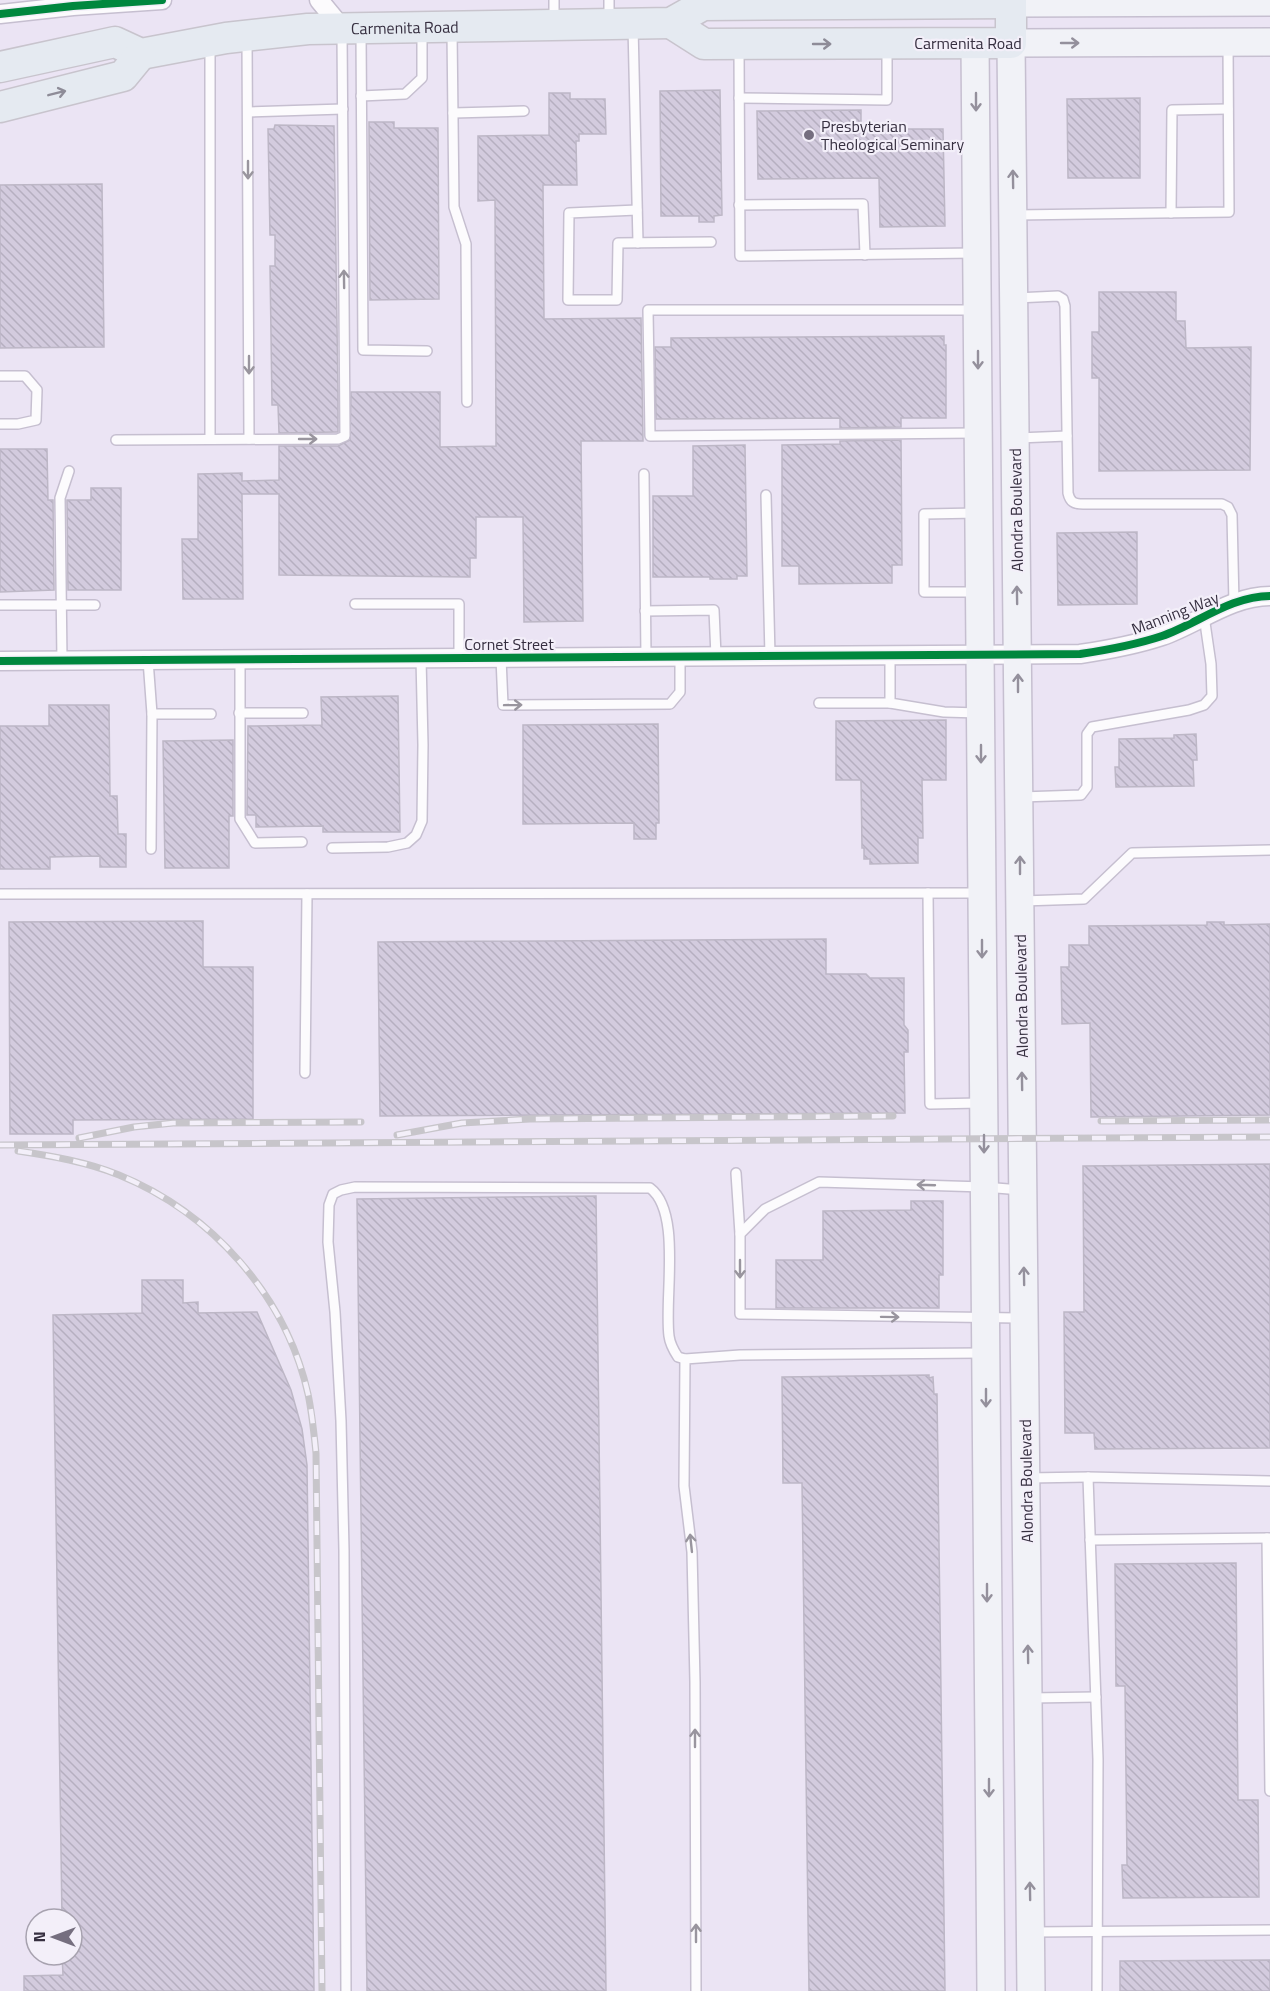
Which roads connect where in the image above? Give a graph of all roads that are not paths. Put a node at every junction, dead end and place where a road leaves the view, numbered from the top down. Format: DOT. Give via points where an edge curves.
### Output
graph roads {
  1 [pos="162,0"];
  2 [pos="319,0"];
  3 [pos="1129,1"];
  4 [pos="1182,1"];
  5 [pos="836,2"];
  6 [pos="975,2"];
  7 [pos="1011,2"];
  8 [pos="1270,2"];
  9 [pos="37,6"];
  10 [pos="554,12"];
  11 [pos="0,14"];
  12 [pos="617,16"];
  13 [pos="671,23"];
  14 [pos="422,26"];
  15 [pos="452,26"];
  16 [pos="352,28"];
  17 [pos="247,35"];
  18 [pos="210,40"];
  19 [pos="1228,42"];
  20 [pos="1270,42"];
  21 [pos="975,43"];
  22 [pos="1011,43"];
  23 [pos="887,44"];
  24 [pos="739,45"];
  25 [pos="141,54"];
  26 [pos="0,67"];
  27 [pos="361,96"];
  28 [pos="739,98"];
  29 [pos="0,107"];
  30 [pos="343,109"];
  31 [pos="1228,109"];
  32 [pos="524,111"];
  33 [pos="248,112"];
  34 [pos="453,112"];
  35 [pos="739,206"];
  36 [pos="637,210"];
  37 [pos="1171,213"];
  38 [pos="1013,215"];
  39 [pos="711,242"];
  40 [pos="638,243"];
  41 [pos="977,253"];
  42 [pos="864,255"];
  43 [pos="1014,298"];
  44 [pos="977,310"];
  45 [pos="427,351"];
  46 [pos="0,376"];
  47 [pos="467,402"];
  48 [pos="0,424"];
  49 [pos="978,433"];
  50 [pos="1067,436"];
  51 [pos="1015,438"];
  52 [pos="210,439"];
  53 [pos="249,439"];
  54 [pos="116,440"];
  55 [pos="69,471"];
  56 [pos="644,474"];
  57 [pos="766,495"];
  58 [pos="979,513"];
  59 [pos="980,592"];
  60 [pos="1270,596"];
  61 [pos="355,604"];
  62 [pos="1234,604"];
  63 [pos="0,605"];
  64 [pos="62,605"];
  65 [pos="95,605"];
  66 [pos="645,611"];
  67 [pos="1204,616"];
  68 [pos="980,654"];
  69 [pos="1017,654"];
  70 [pos="890,655"];
  71 [pos="680,656"];
  72 [pos="716,656"];
  73 [pos="771,656"];
  74 [pos="501,657"];
  75 [pos="646,657"];
  76 [pos="421,658"];
  77 [pos="459,658"];
  78 [pos="148,660"];
  79 [pos="240,660"];
  80 [pos="62,661"];
  81 [pos="0,662"];
  82 [pos="819,703"];
  83 [pos="890,704"];
  84 [pos="981,712"];
  85 [pos="239,713"];
  86 [pos="303,713"];
  87 [pos="152,714"];
  88 [pos="211,714"];
  89 [pos="1019,797"];
  90 [pos="302,842"];
  91 [pos="332,848"];
  92 [pos="151,849"];
  93 [pos="1270,850"];
  94 [pos="928,893"];
  95 [pos="982,893"];
  96 [pos="0,894"];
  97 [pos="307,894"];
  98 [pos="1020,901"];
  99 [pos="305,1073"];
  100 [pos="984,1103"];
  101 [pos="736,1173"];
  102 [pos="984,1187"];
  103 [pos="1023,1190"];
  104 [pos="740,1234"];
  105 [pos="985,1318"];
  106 [pos="1024,1318"];
  107 [pos="986,1353"];
  108 [pos="1024,1355"];
  109 [pos="685,1359"];
  110 [pos="1026,1478"];
  111 [pos="1089,1478"];
  112 [pos="1270,1481"];
  113 [pos="1268,1538"];
  114 [pos="1090,1540"];
  115 [pos="1096,1697"];
  116 [pos="1028,1698"];
  117 [pos="1270,1791"];
  118 [pos="1097,1930"];
  119 [pos="1270,1930"];
  120 [pos="1030,1932"];
  121 [pos="345,1991"];
  122 [pos="696,1991"];
  123 [pos="991,1991"];
  124 [pos="1031,1991"];
  125 [pos="1097,1991"];
  1 -- 9 [label="street"];
  2 -- 16 [label="street"];
  3 -- 4 [label="main road, Carmenita Road"];
  3 -- 7 [label="main road, Carmenita Road"];
  4 -- 8 [label="main road, Carmenita Road"];
  5 -- 6 [label="main road, Carmenita Road"];
  5 -- 13 [label="main road, Carmenita Road" via="703,5"];
  6 -- 7 [label="main road, Carmenita Road"];
  6 -- 21 [label="main road"];
  7 -- 22 [label="main road, Alondra Boulevard"];
  9 -- 11 [label="street"];
  10 -- 12 [label="main road, Carmenita Road"];
  10 -- 15 [label="main road, Carmenita Road"];
  12 -- 13 [label="main road, Carmenita Road"];
  12 -- 36 [label="lane"];
  13 -- 24 [label="main road, Carmenita Road" via="704,44"];
  14 -- 15 [label="main road, Carmenita Road"];
  14 -- 16 [label="main road, Carmenita Road"];
  14 -- 27 [label="lane" via="422,78 405,94"];
  15 -- 34 [label="lane"];
  16 -- 17 [label="main road, Carmenita Road"];
  16 -- 27 [label="lane"];
  16 -- 30 [label="lane"];
  17 -- 18 [label="main road, Carmenita Road"];
  17 -- 33 [label="lane"];
  18 -- 25 [label="main road, Carmenita Road"];
  18 -- 52 [label="lane"];
  19 -- 20 [label="main road, Carmenita Road"];
  22 -- 19 [label="main road, Carmenita Road, one-way"];
  19 -- 31 [label="lane"];
  21 -- 22 [label="main road, Carmenita Road"];
  21 -- 23 [label="main road, Carmenita Road"];
  21 -- 41 [label="main road, one-way"];
  38 -- 22 [label="main road, Alondra Boulevard, one-way"];
  24 -- 23 [label="main road, Carmenita Road, one-way"];
  23 -- 28 [label="lane" via="887,100"];
  24 -- 28 [label="lane"];
  25 -- 26 [label="main road" via="115,42"];
  29 -- 25 [label="main road, one-way" via="123,76"];
  27 -- 45 [label="lane" via="363,350"];
  28 -- 35 [label="lane"];
  30 -- 33 [label="lane"];
  53 -- 30 [label="lane, one-way" via="338,439 346,434"];
  31 -- 37 [label="lane" via="1172,110"];
  31 -- 37 [label="lane" via="1229,212"];
  32 -- 34 [label="lane"];
  33 -- 53 [label="lane, one-way"];
  34 -- 47 [label="lane" via="454,207 466,244"];
  35 -- 42 [label="lane" via="740,256"];
  35 -- 42 [label="lane" via="863,204"];
  36 -- 40 [label="lane"];
  36 -- 40 [label="lane" via="569,213 568,300 617,300 618,243"];
  37 -- 38 [label="lane"];
  38 -- 43 [label="main road, Alondra Boulevard"];
  39 -- 40 [label="lane"];
  41 -- 42 [label="lane"];
  41 -- 44 [label="main road"];
  43 -- 50 [label="lane" via="1063,299"];
  43 -- 51 [label="main road, Alondra Boulevard"];
  44 -- 49 [label="main road, one-way"];
  44 -- 49 [label="lane" via="648,310 650,436"];
  46 -- 48 [label="lane" via="25,376 37,390 36,420"];
  49 -- 58 [label="main road"];
  50 -- 51 [label="lane"];
  50 -- 62 [label="lane" via="1068,493 1075,504 1228,507 1232,515"];
  69 -- 51 [label="main road, Alondra Boulevard, one-way"];
  52 -- 53 [label="lane"];
  52 -- 54 [label="lane"];
  55 -- 64 [label="lane" via="60,498"];
  56 -- 66 [label="lane"];
  57 -- 73 [label="lane"];
  58 -- 59 [label="main road"];
  58 -- 59 [label="lane" via="924,514 924,592"];
  59 -- 68 [label="main road"];
  60 -- 62 [label="street, Manning Way" via="1256,596"];
  61 -- 77 [label="lane" via="459,604"];
  62 -- 67 [label="street, Manning Way"];
  63 -- 64 [label="lane"];
  64 -- 65 [label="lane"];
  64 -- 80 [label="lane"];
  66 -- 72 [label="lane" via="714,610"];
  66 -- 75 [label="lane"];
  67 -- 69 [label="street, Manning Way" via="1163,636 1115,649 1080,654"];
  67 -- 89 [label="lane" via="1212,696 1204,705 1092,727 1087,734 1087,787 1081,795"];
  68 -- 69 [label="street, Cornet Street"];
  68 -- 70 [label="street, Cornet Street"];
  68 -- 84 [label="main road"];
  89 -- 69 [label="main road, Alondra Boulevard, one-way"];
  70 -- 73 [label="street, Cornet Street"];
  70 -- 83 [label="lane"];
  71 -- 72 [label="street, Cornet Street"];
  74 -- 71 [label="lane, one-way" via="503,705 670,704 680,692"];
  71 -- 75 [label="street, Cornet Street"];
  72 -- 73 [label="street, Cornet Street"];
  74 -- 75 [label="street, Cornet Street"];
  74 -- 77 [label="street, Cornet Street"];
  76 -- 77 [label="street, Cornet Street"];
  76 -- 79 [label="street, Cornet Street"];
  76 -- 91 [label="lane" via="422,821 416,836 388,848"];
  78 -- 79 [label="street, Cornet Street"];
  78 -- 80 [label="street, Cornet Street"];
  78 -- 87 [label="lane"];
  79 -- 85 [label="lane"];
  80 -- 81 [label="street, Cornet Street"];
  82 -- 83 [label="lane"];
  83 -- 84 [label="lane" via="944,712"];
  84 -- 95 [label="main road, one-way"];
  85 -- 86 [label="lane"];
  85 -- 90 [label="lane" via="240,819 255,843"];
  87 -- 88 [label="lane"];
  87 -- 92 [label="lane"];
  98 -- 89 [label="main road, Alondra Boulevard, one-way"];
  93 -- 98 [label="lane" via="1132,853 1084,899"];
  94 -- 95 [label="lane"];
  94 -- 97 [label="lane"];
  94 -- 100 [label="lane" via="930,1104"];
  95 -- 100 [label="main road, one-way"];
  96 -- 97 [label="lane"];
  97 -- 99 [label="lane"];
  103 -- 98 [label="main road, Alondra Boulevard, one-way"];
  100 -- 102 [label="main road, one-way"];
  101 -- 104 [label="lane"];
  102 -- 103 [label="lane"];
  102 -- 104 [label="lane, one-way" via="819,1182 765,1209"];
  102 -- 105 [label="main road"];
  106 -- 103 [label="main road, Alondra Boulevard, one-way"];
  104 -- 105 [label="lane, one-way" via="740,1314"];
  105 -- 106 [label="lane"];
  105 -- 107 [label="main road"];
  106 -- 108 [label="main road, Alondra Boulevard"];
  107 -- 108 [label="main road"];
  107 -- 109 [label="lane"];
  107 -- 123 [label="main road, one-way"];
  108 -- 110 [label="main road, Alondra Boulevard"];
  109 -- 121 [label="lane" via="678,1357 669,1337 669,1240 664,1207 658,1193 650,1188 355,1187 333,1194 327,1242 341,1421"];
  122 -- 109 [label="lane, one-way" via="695,1682 692,1552 684,1486"];
  110 -- 111 [label="lane"];
  116 -- 110 [label="main road, Alondra Boulevard, one-way"];
  111 -- 112 [label="lane"];
  111 -- 114 [label="lane"];
  113 -- 114 [label="lane"];
  113 -- 117 [label="lane"];
  114 -- 115 [label="lane"];
  115 -- 116 [label="lane"];
  115 -- 118 [label="lane"];
  120 -- 116 [label="main road, Alondra Boulevard, one-way"];
  118 -- 119 [label="lane"];
  118 -- 120 [label="lane"];
  118 -- 125 [label="lane"];
  120 -- 124 [label="main road, Alondra Boulevard"];
}
